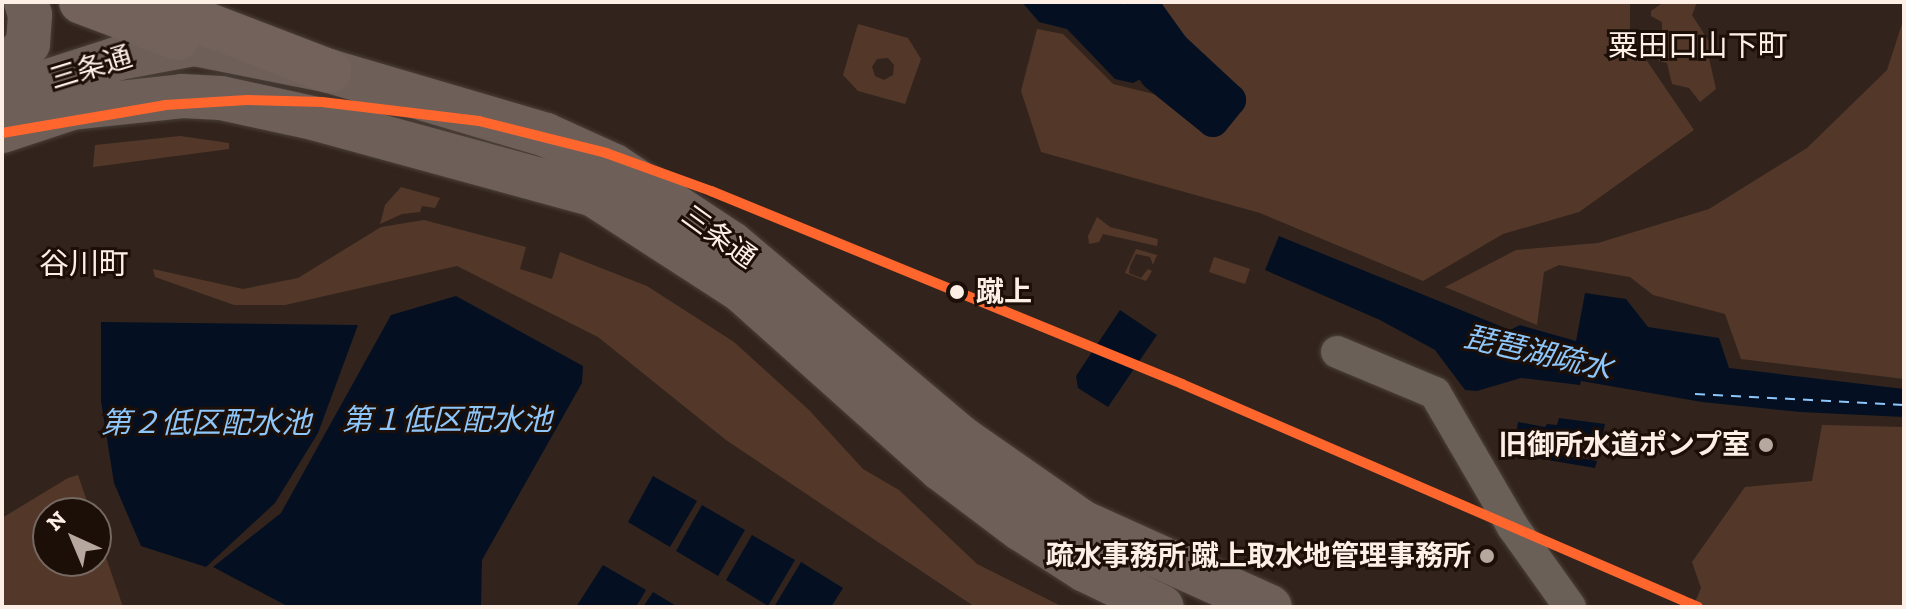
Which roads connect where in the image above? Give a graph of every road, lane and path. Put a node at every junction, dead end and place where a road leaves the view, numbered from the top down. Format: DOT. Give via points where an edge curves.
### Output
graph roads {
  1 [pos="26,2"];
  2 [pos="81,2"];
  3 [pos="149,2"];
  4 [pos="194,44"];
  5 [pos="2,67"];
  6 [pos="329,71"];
  7 [pos="2,96"];
  8 [pos="2,131"];
  9 [pos="594,195"];
  10 [pos="1337,352"];
  11 [pos="1162,607"];
  12 [pos="1270,607"];
  13 [pos="1570,607"];
  1 -- 5 [label="main road" via="28,44"];
  2 -- 4 [label="main road"];
  3 -- 6 [label="main road"];
  4 -- 6 [label="main road, 三条通"];
  4 -- 7 [label="main road, 三条通" via="120,58"];
  4 -- 9 [label="main road" via="322,97 526,155"];
  6 -- 12 [label="main road, 三条通" via="546,135 614,166 732,244 1009,474 1082,522"];
  8 -- 9 [label="main road, 三条通" via="95,105 182,96 221,98"];
  9 -- 11 [label="main road, 三条通" via="741,290 941,469 1021,529 1085,570"];
  10 -- 13 [label="street" via="1435,393 1513,527"];
}
